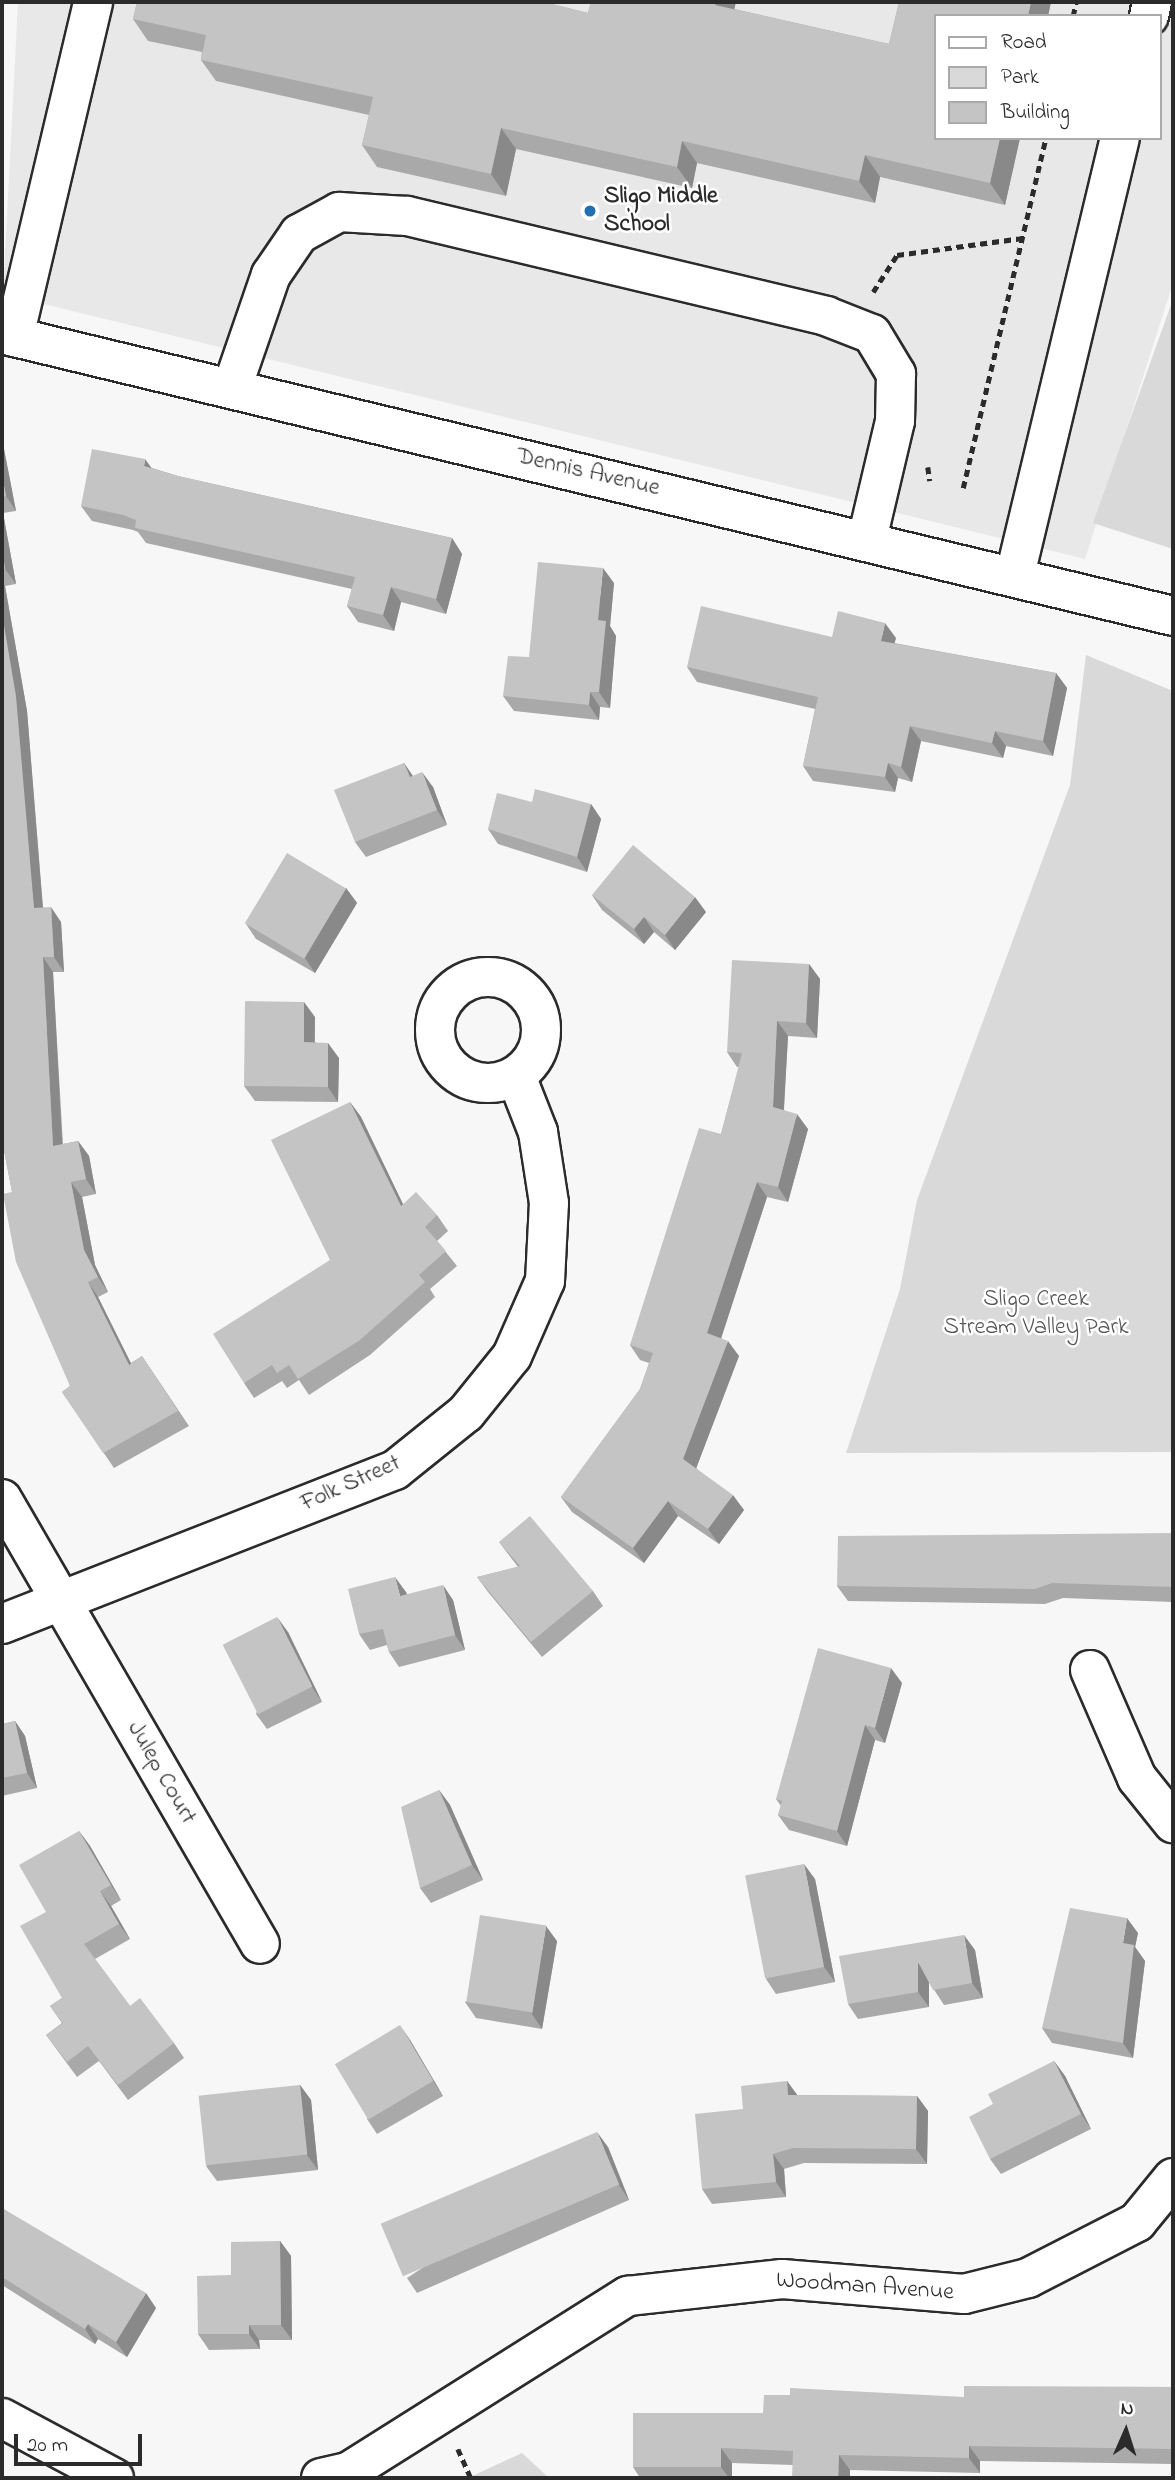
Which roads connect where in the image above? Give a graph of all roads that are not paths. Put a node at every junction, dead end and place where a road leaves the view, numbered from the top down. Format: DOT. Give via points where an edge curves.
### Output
graph roads {
  1 [pos="93,2"];
  2 [pos="1120,140"];
  3 [pos="8,335"];
  4 [pos="232,388"];
  5 [pos="867,539"];
  6 [pos="1015,575"];
  7 [pos="1173,616"];
  8 [pos="516,1076"];
  9 [pos="2,1499"];
  10 [pos="62,1602"];
  11 [pos="2,1624"];
  12 [pos="1090,1670"];
  13 [pos="1173,1823"];
  14 [pos="260,1944"];
  15 [pos="1173,2178"];
  16 [pos="2,2418"];
  17 [pos="114,2478"];
  18 [pos="321,2478"];
  1 -- 3 [label="street"];
  2 -- 6 [label="street"];
  3 -- 4 [label="street, Dennis Avenue"];
  4 -- 5 [label="street, Dennis Avenue"];
  4 -- 5 [label="street" via="271,275 299,234 339,212 420,219 826,316 872,334 896,374 895,421"];
  5 -- 6 [label="street, Dennis Avenue"];
  6 -- 7 [label="street, Dennis Avenue"];
  8 -- 10 [label="street, Folk Street" via="538,1132 550,1203 545,1281 512,1356 466,1413 395,1470"];
  9 -- 10 [label="street, Julep Court"];
  10 -- 11 [label="street, Folk Street"];
  10 -- 14 [label="street, Julep Court"];
  12 -- 13 [label="street" via="1137,1778"];
  15 -- 18 [label="street, Woodman Avenue" via="1137,2222 1028,2278 964,2294 782,2279 628,2296 348,2472"];
  16 -- 17 [label="street"];
}
